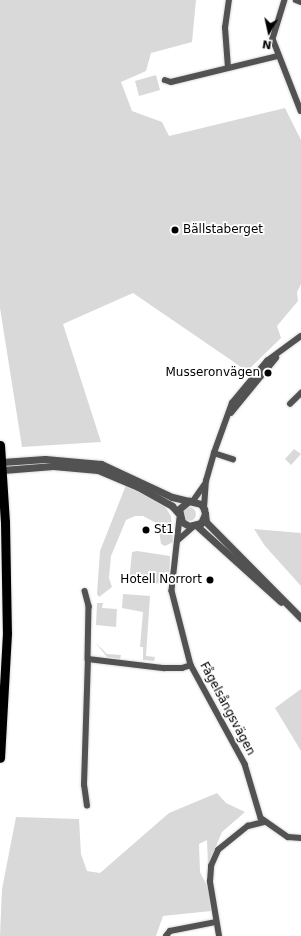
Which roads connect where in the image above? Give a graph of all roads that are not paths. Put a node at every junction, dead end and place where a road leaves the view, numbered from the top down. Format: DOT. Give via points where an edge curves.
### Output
graph roads {
  1 [pos="229,0"];
  2 [pos="285,0"];
  3 [pos="296,0"];
  4 [pos="301,2"];
  5 [pos="278,56"];
  6 [pos="228,68"];
  7 [pos="165,80"];
  8 [pos="301,111"];
  9 [pos="301,336"];
  10 [pos="301,393"];
  11 [pos="290,404"];
  12 [pos="0,445"];
  13 [pos="214,453"];
  14 [pos="232,459"];
  15 [pos="3,466"];
  16 [pos="206,481"];
  17 [pos="140,484"];
  18 [pos="191,501"];
  19 [pos="204,511"];
  20 [pos="179,516"];
  21 [pos="195,526"];
  22 [pos="178,540"];
  23 [pos="84,591"];
  24 [pos="300,617"];
  25 [pos="88,659"];
  26 [pos="190,665"];
  27 [pos="0,758"];
  28 [pos="87,806"];
  29 [pos="264,822"];
  30 [pos="301,838"];
  31 [pos="216,922"];
  32 [pos="166,936"];
  33 [pos="219,936"];
  1 -- 6 [label="street" via="225,28"];
  2 -- 5 [label="street" via="273,39"];
  3 -- 4 [label="street"];
  5 -- 6 [label="street"];
  5 -- 8 [label="street"];
  6 -- 7 [label="street" via="171,82"];
  9 -- 13 [label="street" via="267,361 232,404"];
  10 -- 11 [label="street"];
  12 -- 15 [label="main road"];
  13 -- 14 [label="street"];
  13 -- 16 [label="street"];
  15 -- 17 [label="street" via="77,466 117,474"];
  15 -- 27 [label="main road" via="7,633"];
  16 -- 18 [label="street"];
  16 -- 19 [label="street"];
  17 -- 18 [label="street" via="172,497"];
  17 -- 20 [label="street" via="172,506"];
  18 -- 19 [label="street"];
  18 -- 20 [label="street" via="181,505"];
  19 -- 21 [label="street"];
  19 -- 24 [label="street" via="206,522"];
  20 -- 21 [label="street" via="185,525"];
  20 -- 22 [label="street, Fågelsångsvägen"];
  21 -- 22 [label="street"];
  21 -- 24 [label="street"];
  22 -- 26 [label="street, Fågelsångsvägen" via="172,591"];
  23 -- 25 [label="street" via="89,606"];
  25 -- 26 [label="street" via="164,668 182,668"];
  25 -- 28 [label="street" via="84,785"];
  26 -- 29 [label="street, Fågelsångsvägen" via="245,764"];
  29 -- 30 [label="street" via="288,837"];
  29 -- 31 [label="street" via="248,826 218,850 211,866 210,882"];
  31 -- 32 [label="street" via="170,931"];
  31 -- 33 [label="street"];
}
